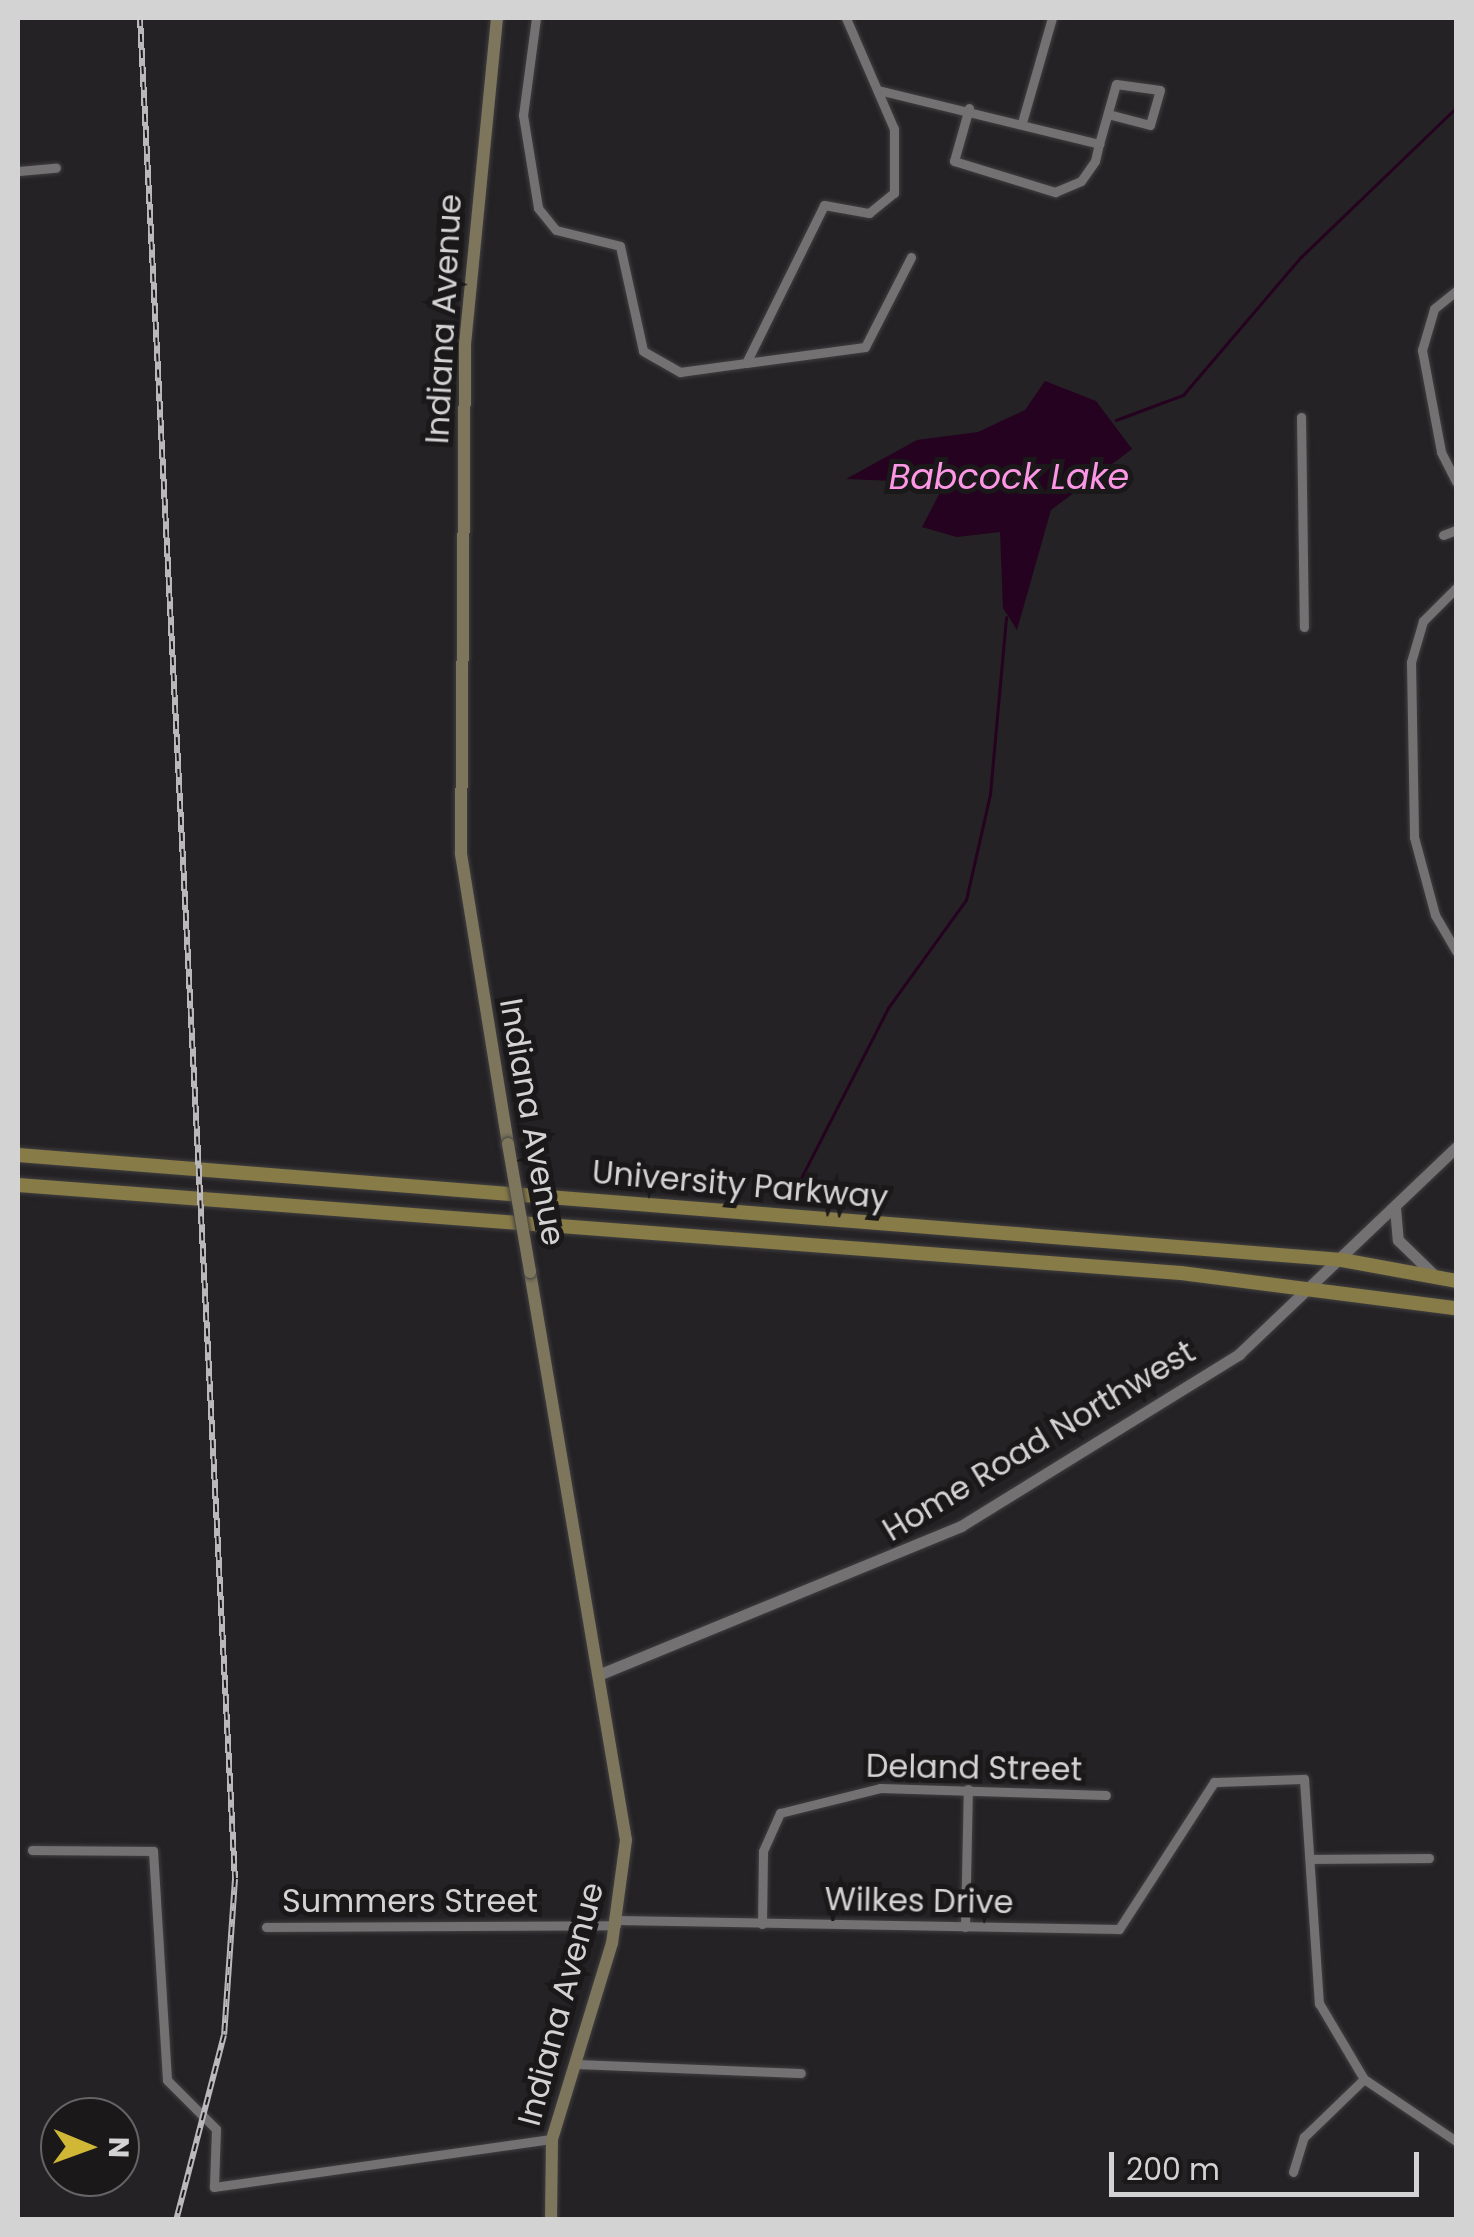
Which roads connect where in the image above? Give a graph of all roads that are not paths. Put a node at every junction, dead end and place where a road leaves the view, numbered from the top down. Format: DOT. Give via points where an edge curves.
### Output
graph roads {
  1 [pos="497,18"];
  2 [pos="536,18"];
  3 [pos="846,18"];
  4 [pos="1052,18"];
  5 [pos="878,90"];
  6 [pos="969,108"];
  7 [pos="1108,114"];
  8 [pos="1024,119"];
  9 [pos="1099,144"];
  10 [pos="56,168"];
  11 [pos="18,171"];
  12 [pos="911,257"];
  13 [pos="1456,291"];
  14 [pos="746,364"];
  15 [pos="1302,418"];
  16 [pos="1456,481"];
  17 [pos="1456,530"];
  18 [pos="1443,535"];
  19 [pos="1456,588"];
  20 [pos="1304,627"];
  21 [pos="1456,950"];
  22 [pos="1456,1147"];
  23 [pos="18,1155"];
  24 [pos="18,1184"];
  25 [pos="1395,1208"];
  26 [pos="1342,1260"];
  27 [pos="1439,1278"];
  28 [pos="1456,1281"];
  29 [pos="1321,1286"];
  30 [pos="1456,1308"];
  31 [pos="598,1674"];
  32 [pos="968,1789"];
  33 [pos="1106,1795"];
  34 [pos="32,1850"];
  35 [pos="1429,1858"];
  36 [pos="1310,1859"];
  37 [pos="616,1922"];
  38 [pos="762,1924"];
  39 [pos="266,1927"];
  40 [pos="964,1927"];
  41 [pos="574,2064"];
  42 [pos="801,2073"];
  43 [pos="1364,2079"];
  44 [pos="552,2139"];
  45 [pos="1456,2141"];
  46 [pos="1293,2172"];
  47 [pos="550,2220"];
  1 -- 31 [label="main road, Indiana Avenue, bridge" via="466,306 461,854"];
  2 -- 14 [label="street" via="523,114 542,216 566,234 620,246 638,338 656,366"];
  3 -- 5 [label="street"];
  4 -- 8 [label="street"];
  5 -- 6 [label="street"];
  5 -- 14 [label="street" via="894,128 894,194 869,213 824,206"];
  6 -- 8 [label="street"];
  6 -- 9 [label="street" via="954,161 1033,189 1081,182"];
  7 -- 7 [label="street" via="1116,84 1160,90 1150,125"];
  7 -- 9 [label="street"];
  8 -- 9 [label="street"];
  10 -- 11 [label="street"];
  12 -- 14 [label="street" via="865,347"];
  13 -- 16 [label="street" via="1434,309 1422,350 1442,452"];
  15 -- 20 [label="street"];
  17 -- 18 [label="street"];
  19 -- 21 [label="street" via="1422,621 1411,662 1414,837 1435,915"];
  22 -- 25 [label="street, Home Road Northwest"];
  23 -- 26 [label="main road, University Parkway"];
  24 -- 29 [label="main road, University Parkway"];
  25 -- 26 [label="street, Home Road Northwest"];
  25 -- 27 [label="street" via="1398,1240"];
  26 -- 27 [label="main road, University Parkway"];
  26 -- 29 [label="street, Home Road Northwest"];
  27 -- 28 [label="main road, University Parkway"];
  29 -- 30 [label="main road, University Parkway"];
  29 -- 31 [label="street, Home Road Northwest" via="1239,1354 909,1554"];
  31 -- 37 [label="main road, Indiana Avenue" via="625,1821"];
  32 -- 33 [label="street, Deland Street"];
  32 -- 38 [label="street, Deland Street" via="851,1791 780,1813 763,1851"];
  32 -- 40 [label="street"];
  34 -- 44 [label="street" via="153,1851 166,2080 216,2129 214,2187"];
  35 -- 36 [label="street"];
  36 -- 40 [label="street, Wilkes Drive" via="1304,1779 1214,1782 1119,1928"];
  36 -- 43 [label="street" via="1319,2004"];
  37 -- 38 [label="street, Wilkes Drive"];
  37 -- 39 [label="street, Summers Street"];
  37 -- 41 [label="main road, Indiana Avenue"];
  38 -- 40 [label="street, Wilkes Drive"];
  41 -- 42 [label="street"];
  41 -- 44 [label="main road, Indiana Avenue"];
  43 -- 45 [label="street"];
  43 -- 46 [label="street" via="1304,2137"];
  44 -- 47 [label="main road, Indiana Avenue"];
}
